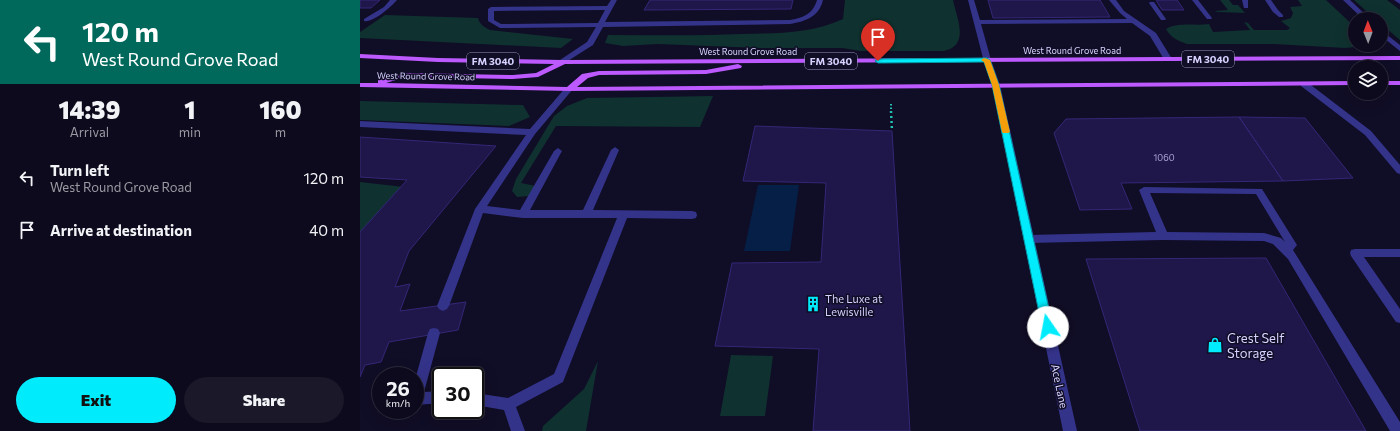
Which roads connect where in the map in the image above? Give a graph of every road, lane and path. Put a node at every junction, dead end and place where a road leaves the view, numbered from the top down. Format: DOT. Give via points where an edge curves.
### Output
graph roads {
  1 [pos="394,0"];
  2 [pos="614,0"];
  3 [pos="820,0"];
  4 [pos="971,0"];
  5 [pos="1112,0"];
  6 [pos="1195,0"];
  7 [pos="1268,0"];
  8 [pos="1346,0"];
  9 [pos="1397,0"];
  10 [pos="1400,2"];
  11 [pos="1152,3"];
  12 [pos="610,8"];
  13 [pos="1359,12"];
  14 [pos="1280,16"];
  15 [pos="1209,18"];
  16 [pos="1163,19"];
  17 [pos="362,21"];
  18 [pos="1134,21"];
  19 [pos="977,22"];
  20 [pos="600,24"];
  21 [pos="1388,38"];
  22 [pos="1400,49"];
  23 [pos="360,56"];
  24 [pos="1400,58"];
  25 [pos="1168,59"];
  26 [pos="987,60"];
  27 [pos="770,61"];
  28 [pos="563,62"];
  29 [pos="1388,83"];
  30 [pos="1400,83"];
  31 [pos="1304,84"];
  32 [pos="1348,84"];
  33 [pos="360,85"];
  34 [pos="371,85"];
  35 [pos="996,85"];
  36 [pos="569,88"];
  37 [pos="891,104"];
  38 [pos="360,124"];
  39 [pos="892,131"];
  40 [pos="532,132"];
  41 [pos="615,150"];
  42 [pos="558,151"];
  43 [pos="1400,171"];
  44 [pos="480,209"];
  45 [pos="523,214"];
  46 [pos="586,214"];
  47 [pos="623,214"];
  48 [pos="692,215"];
  49 [pos="1163,236"];
  50 [pos="1028,239"];
  51 [pos="1285,250"];
  52 [pos="1400,253"];
  53 [pos="443,306"];
  54 [pos="1400,318"];
  55 [pos="434,332"];
  56 [pos="432,398"];
  57 [pos="484,400"];
  58 [pos="509,404"];
  59 [pos="518,431"];
  60 [pos="1070,431"];
  61 [pos="1398,431"];
  1 -- 17 [label="street" via="386,8"];
  2 -- 12 [label="street"];
  3 -- 20 [label="street" via="819,8 812,15 803,20 790,22"];
  4 -- 19 [label="street, Ace Lane"];
  5 -- 18 [label="street"];
  6 -- 15 [label="street"];
  7 -- 14 [label="street"];
  8 -- 13 [label="street"];
  9 -- 10 [label="street"];
  11 -- 16 [label="street"];
  12 -- 20 [label="street"];
  12 -- 20 [label="street" via="491,9 491,21 500,26"];
  18 -- 19 [label="street"];
  18 -- 25 [label="street" via="1152,35"];
  19 -- 26 [label="street, Ace Lane"];
  20 -- 28 [label="street" via="590,43"];
  21 -- 22 [label="street"];
  23 -- 28 [label="main road, West Round Grove Road / FM 3040"];
  24 -- 25 [label="main road, West Round Grove Road / FM 3040"];
  25 -- 26 [label="main road, West Round Grove Road / FM 3040"];
  26 -- 27 [label="main road, West Round Grove Road / FM 3040"];
  26 -- 35 [label="street, Ace Lane"];
  27 -- 28 [label="main road, West Round Grove Road / FM 3040"];
  27 -- 36 [label="main road" via="706,72 599,73 585,76"];
  28 -- 34 [label="main road" via="538,75 405,75"];
  29 -- 30 [label="main road"];
  31 -- 32 [label="main road, West Round Grove Road"];
  31 -- 35 [label="main road, West Round Grove Road"];
  31 -- 43 [label="street" via="1368,134"];
  33 -- 34 [label="main road, West Round Grove Road"];
  34 -- 36 [label="main road, West Round Grove Road"];
  35 -- 36 [label="main road, West Round Grove Road"];
  35 -- 50 [label="street, Ace Lane"];
  36 -- 40 [label="street"];
  37 -- 39 [label="path"];
  38 -- 40 [label="street"];
  40 -- 44 [label="street"];
  41 -- 46 [label="street"];
  42 -- 45 [label="street"];
  44 -- 45 [label="street"];
  44 -- 53 [label="street"];
  45 -- 46 [label="street"];
  46 -- 47 [label="street"];
  47 -- 48 [label="street"];
  47 -- 58 [label="street" via="559,378"];
  49 -- 50 [label="street"];
  49 -- 51 [label="street" via="1264,237 1277,241"];
  49 -- 51 [label="street" via="1144,190 1259,191 1292,245"];
  50 -- 60 [label="street, Ace Lane"];
  51 -- 61 [label="street" via="1292,256"];
  52 -- 54 [label="street" via="1355,253"];
  55 -- 56 [label="street" via="416,399"];
  57 -- 58 [label="street"];
  58 -- 59 [label="street"];
}
